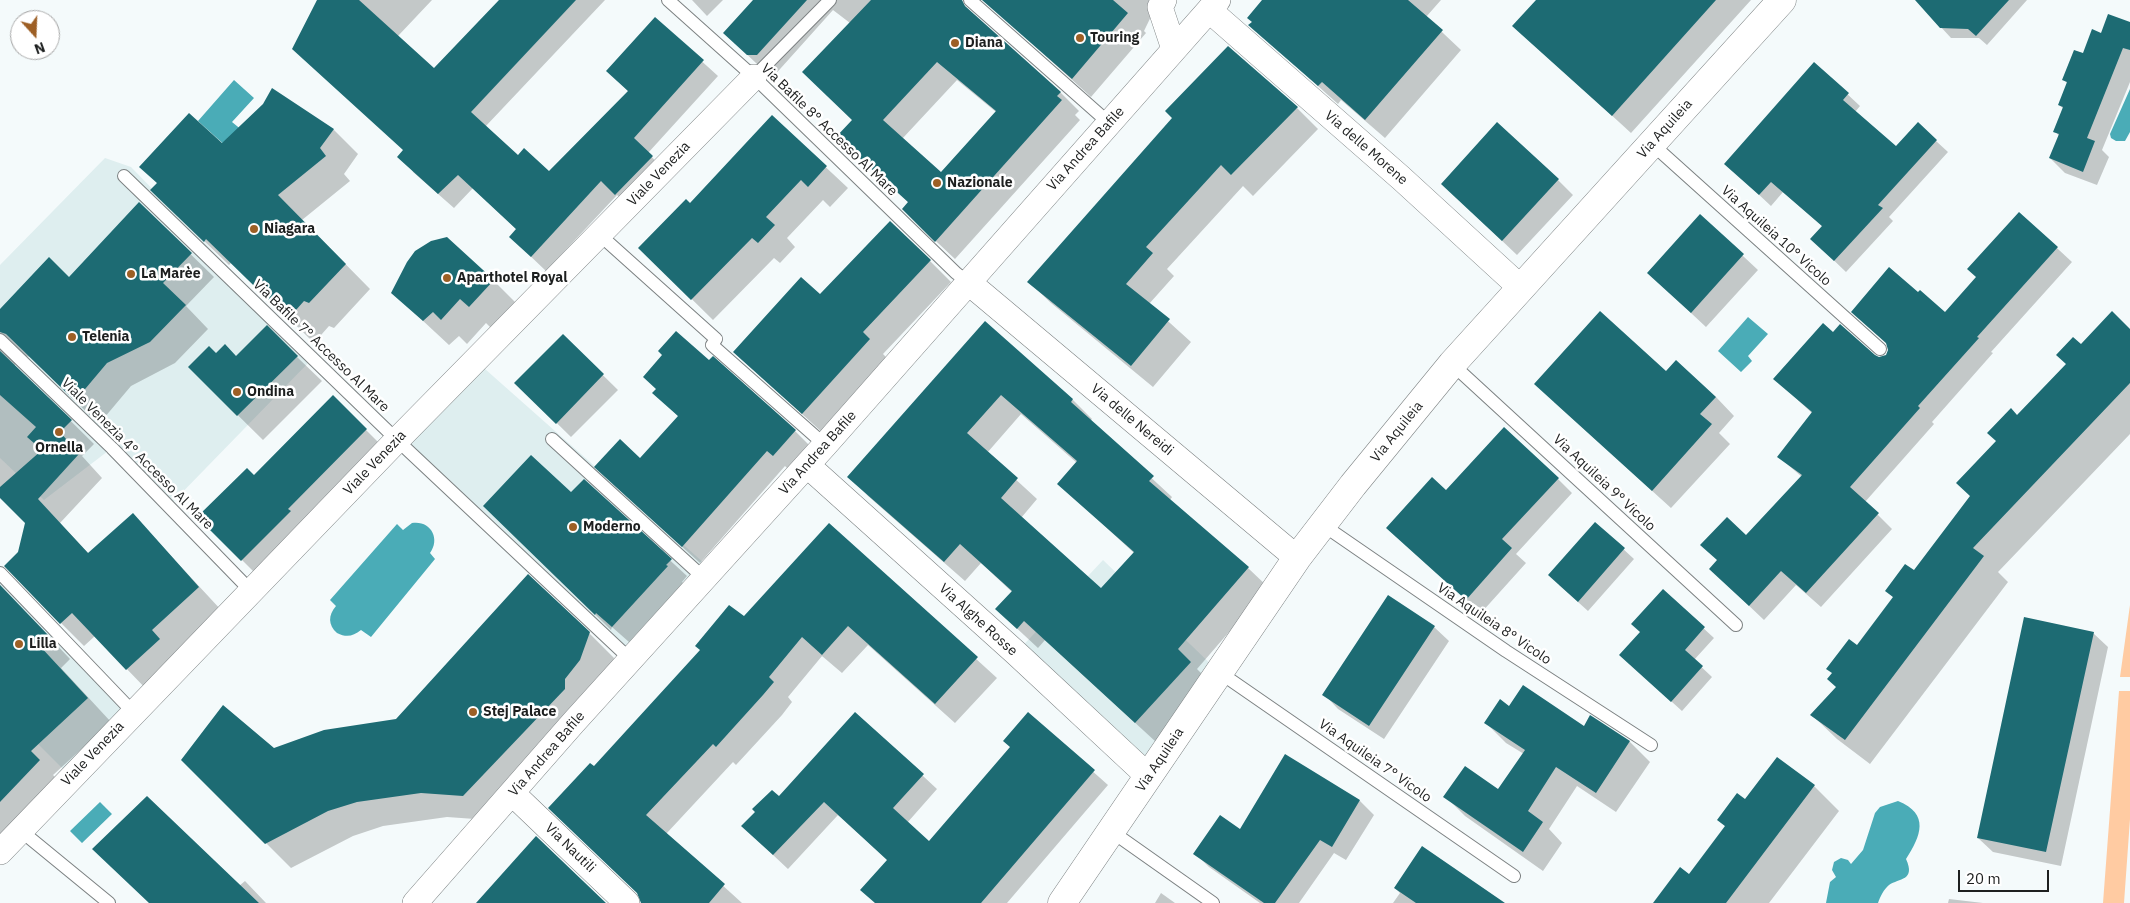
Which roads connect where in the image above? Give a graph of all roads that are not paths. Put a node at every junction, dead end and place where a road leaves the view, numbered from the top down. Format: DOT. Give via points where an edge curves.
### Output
graph roads {
  1 [pos="668,0"];
  2 [pos="830,0"];
  3 [pos="970,0"];
  4 [pos="1782,0"];
  5 [pos="1159,2"];
  6 [pos="1214,5"];
  7 [pos="1174,49"];
  8 [pos="754,77"];
  9 [pos="1109,123"];
  10 [pos="1652,144"];
  11 [pos="124,176"];
  12 [pos="600,235"];
  13 [pos="968,282"];
  14 [pos="1521,288"];
  15 [pos="0,340"];
  16 [pos="1880,350"];
  17 [pos="1452,364"];
  18 [pos="552,439"];
  19 [pos="397,440"];
  20 [pos="825,445"];
  21 [pos="807,465"];
  22 [pos="1323,525"];
  23 [pos="1297,558"];
  24 [pos="0,574"];
  25 [pos="705,579"];
  26 [pos="251,590"];
  27 [pos="1736,625"];
  28 [pos="631,660"];
  29 [pos="1219,672"];
  30 [pos="133,712"];
  31 [pos="1651,745"];
  32 [pos="1148,776"];
  33 [pos="513,794"];
  34 [pos="20,830"];
  35 [pos="1111,831"];
  36 [pos="0,852"];
  37 [pos="1514,876"];
  38 [pos="109,903"];
  39 [pos="415,903"];
  40 [pos="627,903"];
  41 [pos="1062,903"];
  42 [pos="1213,903"];
  1 -- 8 [label="lane, Via Bafile 8° Accesso Al Mare"];
  2 -- 8 [label="lane"];
  3 -- 9 [label="lane"];
  4 -- 10 [label="street, Via Aquileia"];
  5 -- 7 [label="street"];
  6 -- 7 [label="street, Via Andrea Bafile"];
  6 -- 14 [label="street, Via delle Morene"];
  7 -- 9 [label="street, Via Andrea Bafile"];
  8 -- 12 [label="street, Viale Venezia"];
  8 -- 13 [label="lane, Via Bafile 8° Accesso Al Mare"];
  9 -- 13 [label="street, Via Andrea Bafile"];
  10 -- 14 [label="street, Via Aquileia"];
  10 -- 16 [label="lane, Via Aquileia 10° Vicolo"];
  11 -- 19 [label="lane, Via Bafile 7° Accesso Al Mare"];
  12 -- 19 [label="street, Viale Venezia"];
  12 -- 20 [label="lane" via="716,339 712,345"];
  13 -- 20 [label="street, Via Andrea Bafile"];
  13 -- 23 [label="street, Via delle Nereidi"];
  14 -- 17 [label="street, Via Aquileia"];
  15 -- 26 [label="lane, Viale Venezia 4° Accesso Al Mare" via="112,448"];
  17 -- 22 [label="street, Via Aquileia"];
  17 -- 27 [label="lane, Via Aquileia 9° Vicolo"];
  18 -- 25 [label="lane"];
  19 -- 26 [label="street, Viale Venezia"];
  19 -- 28 [label="lane, Via Bafile 7° Accesso Al Mare"];
  20 -- 21 [label="street, Via Andrea Bafile"];
  21 -- 25 [label="street, Via Andrea Bafile"];
  21 -- 32 [label="street, Via Alghe Rosse"];
  22 -- 23 [label="street, Via Aquileia"];
  22 -- 31 [label="lane, Via Aquileia 8° Vicolo" via="1506,651"];
  23 -- 29 [label="street, Via Aquileia"];
  24 -- 30 [label="lane"];
  25 -- 28 [label="street, Via Andrea Bafile"];
  26 -- 30 [label="street, Viale Venezia"];
  28 -- 33 [label="street, Via Andrea Bafile"];
  29 -- 32 [label="street, Via Aquileia"];
  29 -- 37 [label="lane, Via Aquileia 7° Vicolo"];
  30 -- 34 [label="street, Viale Venezia"];
  32 -- 35 [label="street, Via Aquileia"];
  33 -- 39 [label="street, Via Andrea Bafile"];
  33 -- 40 [label="street, Via Nautili"];
  34 -- 36 [label="street, Viale Venezia"];
  34 -- 38 [label="lane"];
  35 -- 41 [label="street, Via Aquileia"];
  35 -- 42 [label="lane"];
}
